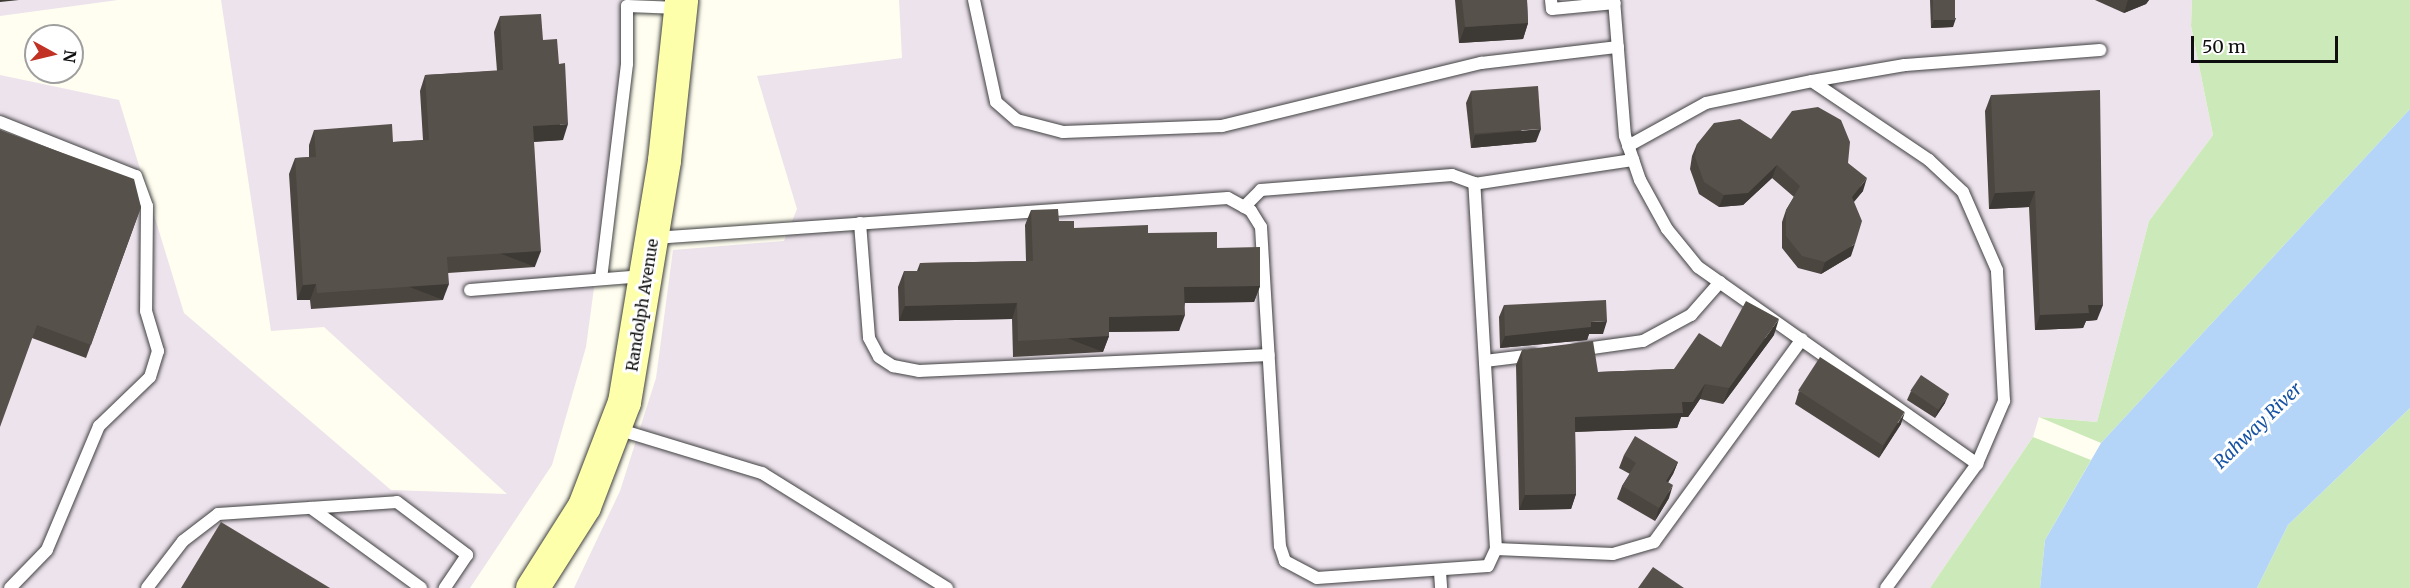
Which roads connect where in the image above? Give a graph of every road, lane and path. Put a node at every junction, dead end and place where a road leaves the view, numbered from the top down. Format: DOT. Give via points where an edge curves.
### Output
graph roads {
  1 [pos="974,0"];
  2 [pos="1615,2"];
  3 [pos="681,4"];
  4 [pos="1551,4"];
  5 [pos="1618,47"];
  6 [pos="2100,50"];
  7 [pos="1812,81"];
  8 [pos="0,122"];
  9 [pos="1628,146"];
  10 [pos="1633,160"];
  11 [pos="1474,184"];
  12 [pos="1244,207"];
  13 [pos="860,223"];
  14 [pos="653,238"];
  15 [pos="647,276"];
  16 [pos="600,279"];
  17 [pos="1720,282"];
  18 [pos="470,290"];
  19 [pos="1802,339"];
  20 [pos="1269,355"];
  21 [pos="1485,361"];
  22 [pos="617,429"];
  23 [pos="1977,464"];
  24 [pos="311,507"];
  25 [pos="1496,549"];
  26 [pos="1440,572"];
  27 [pos="10,588"];
  28 [pos="147,588"];
  29 [pos="421,588"];
  30 [pos="444,588"];
  31 [pos="532,588"];
  32 [pos="947,588"];
  33 [pos="1441,588"];
  34 [pos="1886,588"];
  1 -- 5 [label="lane" via="996,102 1017,120 1063,132 1222,126 1481,63"];
  2 -- 4 [label="lane"];
  2 -- 5 [label="lane"];
  3 -- 14 [label="main road, Randolph Avenue"];
  3 -- 16 [label="lane" via="627,6 627,64"];
  5 -- 9 [label="lane"];
  6 -- 7 [label="lane" via="1905,65"];
  7 -- 9 [label="lane" via="1706,103"];
  7 -- 23 [label="lane" via="1903,141 1962,192 1997,270 2004,401"];
  8 -- 27 [label="lane" via="136,176 147,206 146,311 158,351 150,377 99,426 47,550"];
  9 -- 10 [label="lane"];
  10 -- 11 [label="lane"];
  10 -- 17 [label="lane" via="1667,229 1698,267"];
  11 -- 12 [label="lane" via="1461,175 1261,190"];
  11 -- 21 [label="lane"];
  12 -- 13 [label="lane" via="1218,196"];
  12 -- 20 [label="lane" via="1261,226"];
  13 -- 14 [label="lane"];
  13 -- 20 [label="lane" via="869,339 879,357 893,366 919,371"];
  14 -- 15 [label="main road, Randolph Avenue"];
  15 -- 16 [label="lane"];
  15 -- 22 [label="main road, Randolph Avenue"];
  16 -- 18 [label="lane"];
  17 -- 19 [label="lane"];
  17 -- 21 [label="lane" via="1691,315 1643,341"];
  19 -- 23 [label="lane"];
  19 -- 25 [label="lane" via="1654,542 1613,554"];
  20 -- 26 [label="lane" via="1280,546 1290,567 1317,579"];
  21 -- 25 [label="lane"];
  22 -- 31 [label="main road, Randolph Avenue" via="584,507"];
  22 -- 32 [label="lane" via="782,483"];
  23 -- 34 [label="lane"];
  24 -- 28 [label="lane" via="218,514 183,541"];
  24 -- 29 [label="lane"];
  24 -- 30 [label="lane" via="397,502 466,555"];
  25 -- 26 [label="lane" via="1479,570"];
  26 -- 33 [label="lane"];
}
